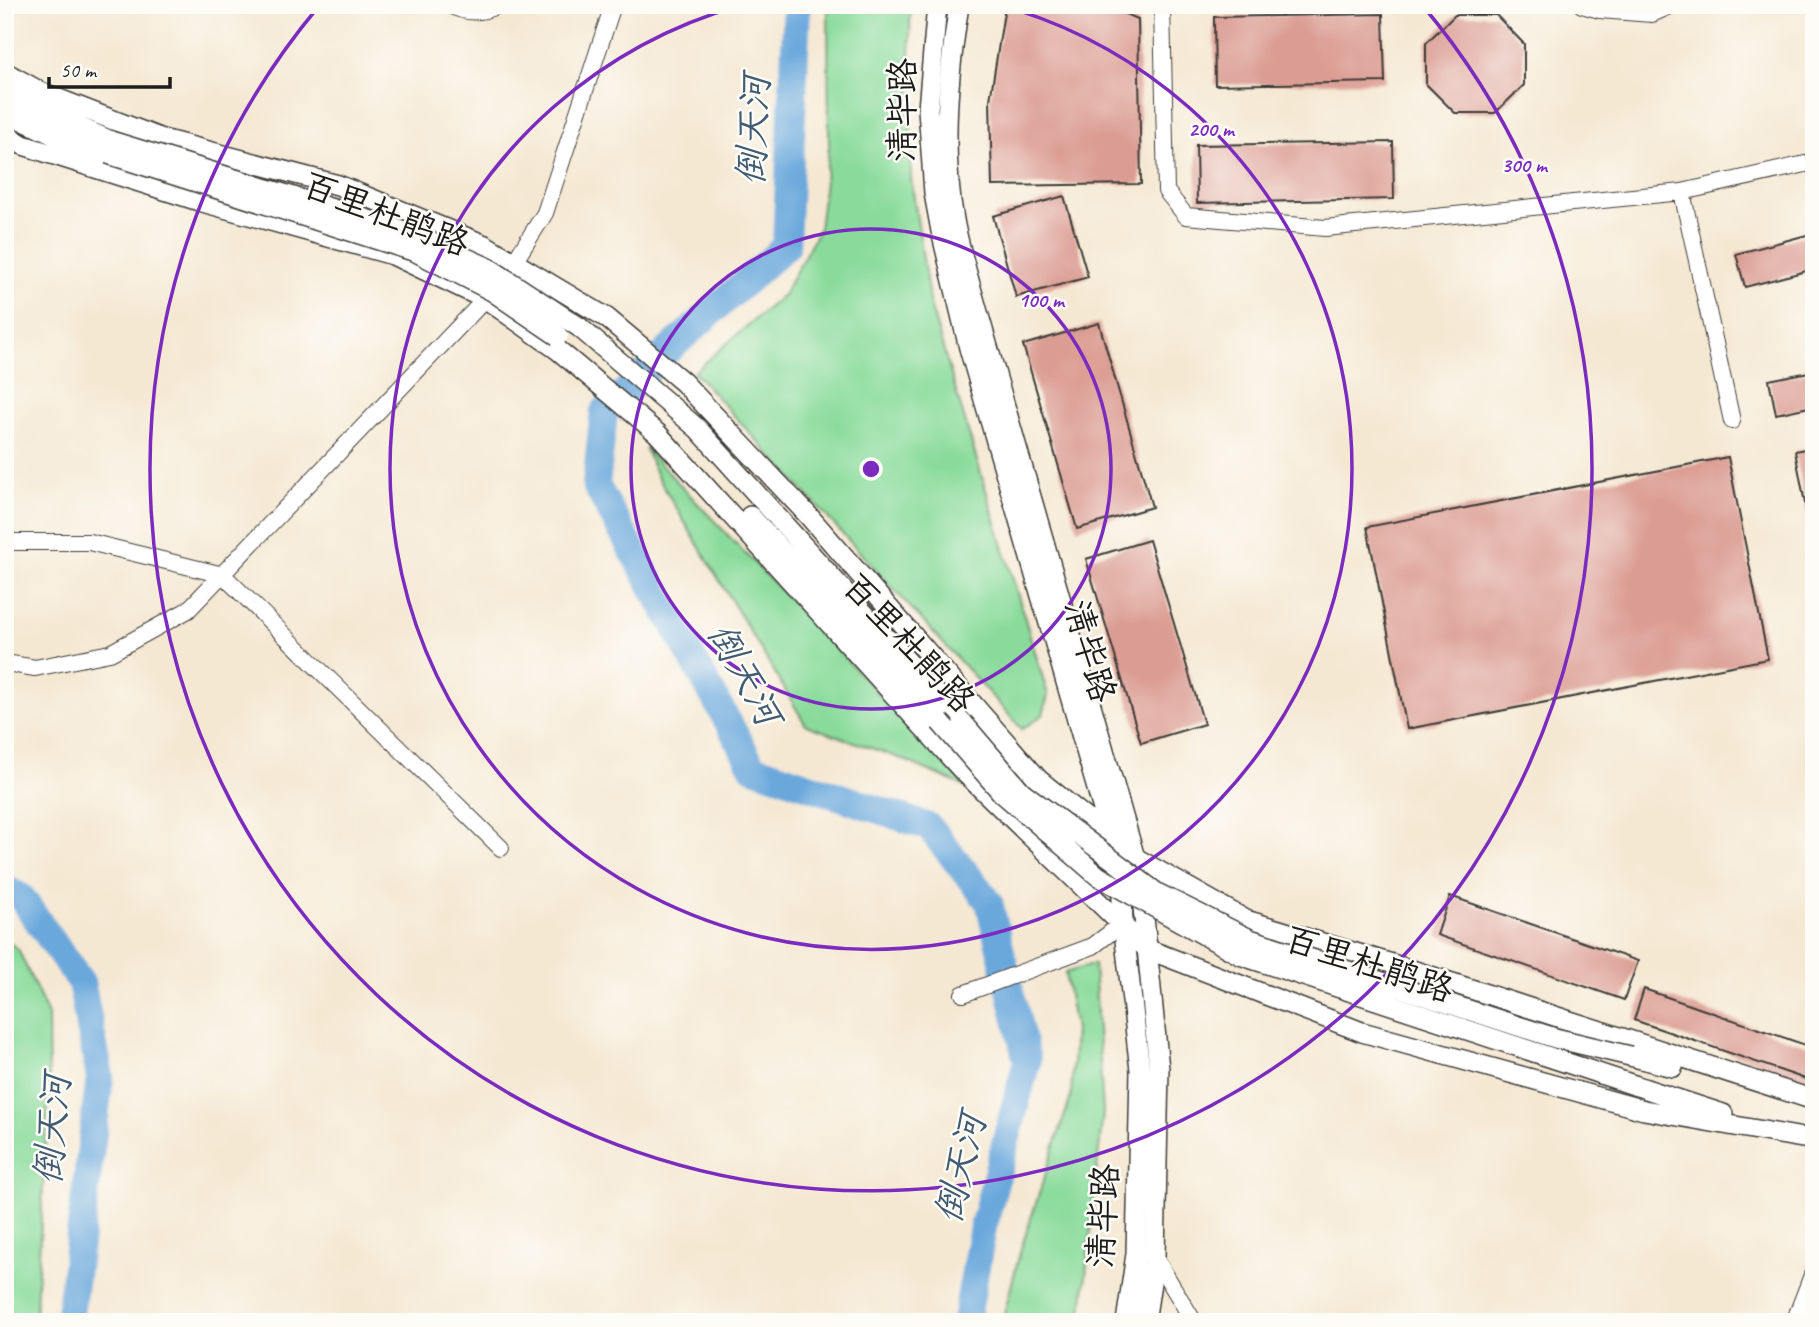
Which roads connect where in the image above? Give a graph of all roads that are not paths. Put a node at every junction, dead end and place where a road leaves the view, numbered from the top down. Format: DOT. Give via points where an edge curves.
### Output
graph roads {
  1 [pos="450,5"];
  2 [pos="498,5"];
  3 [pos="613,5"];
  4 [pos="937,5"];
  5 [pos="959,5"];
  6 [pos="1162,5"];
  7 [pos="1582,5"];
  8 [pos="1672,5"];
  9 [pos="5,72"];
  10 [pos="5,89"];
  11 [pos="5,112"];
  12 [pos="5,134"];
  13 [pos="109,147"];
  14 [pos="1814,162"];
  15 [pos="1682,192"];
  16 [pos="515,263"];
  17 [pos="489,295"];
  18 [pos="1732,421"];
  19 [pos="5,542"];
  20 [pos="223,575"];
  21 [pos="5,663"];
  22 [pos="1110,835"];
  23 [pos="500,848"];
  24 [pos="1135,857"];
  25 [pos="1123,923"];
  26 [pos="1147,949"];
  27 [pos="963,995"];
  28 [pos="1814,1101"];
  29 [pos="1814,1140"];
  30 [pos="1136,1232"];
  31 [pos="1155,1256"];
  32 [pos="1814,1270"];
  33 [pos="1126,1322"];
  34 [pos="1145,1322"];
  35 [pos="1194,1322"];
  36 [pos="1794,1322"];
  1 -- 2 [label="street" via="471,12"];
  3 -- 16 [label="street" via="545,213"];
  4 -- 22 [label="main road, 清毕路" via="928,108 941,231 969,348"];
  5 -- 24 [label="main road" via="946,116 954,219"];
  6 -- 15 [label="street" via="1166,191 1186,215 1325,228"];
  7 -- 8 [label="street" via="1652,14"];
  9 -- 16 [label="main road" via="41,92 162,139 338,185 485,245"];
  10 -- 13 [label="main road, 百里杜鹃路"];
  11 -- 13 [label="main road, 百里杜鹃路" via="62,139"];
  12 -- 17 [label="main road" via="23,145 199,201 393,255"];
  13 -- 17 [label="main road, 百里杜鹃路, bridge" via="416,252"];
  13 -- 28 [label="main road, 百里杜鹃路, bridge" via="408,232 489,268 579,327 698,429 1021,791 1157,893 1250,939 1555,1038"];
  14 -- 15 [label="street"];
  15 -- 18 [label="street"];
  16 -- 17 [label="street"];
  16 -- 22 [label="main road" via="612,321 683,382 807,514 1038,779"];
  17 -- 20 [label="street"];
  17 -- 25 [label="main road" via="657,433 961,769"];
  17 -- 29 [label="main road, 百里杜鹃路, bridge" via="558,336 679,438 1002,793 1098,876 1240,955 1718,1113"];
  19 -- 20 [label="street" via="89,542"];
  20 -- 21 [label="street" via="188,610 110,653 34,668"];
  20 -- 23 [label="street"];
  22 -- 24 [label="main road"];
  22 -- 25 [label="main road, 清毕路" via="1121,877"];
  24 -- 26 [label="main road"];
  24 -- 28 [label="main road" via="1245,920"];
  25 -- 26 [label="main road"];
  25 -- 27 [label="street" via="1093,946"];
  25 -- 30 [label="main road, 清毕路" via="1140,1070"];
  26 -- 29 [label="main road" via="1362,1032 1644,1110"];
  26 -- 31 [label="main road" via="1159,1069"];
  30 -- 31 [label="street"];
  30 -- 33 [label="main road, 清毕路"];
  31 -- 34 [label="main road"];
  31 -- 35 [label="street"];
  32 -- 36 [label="street"];
}
